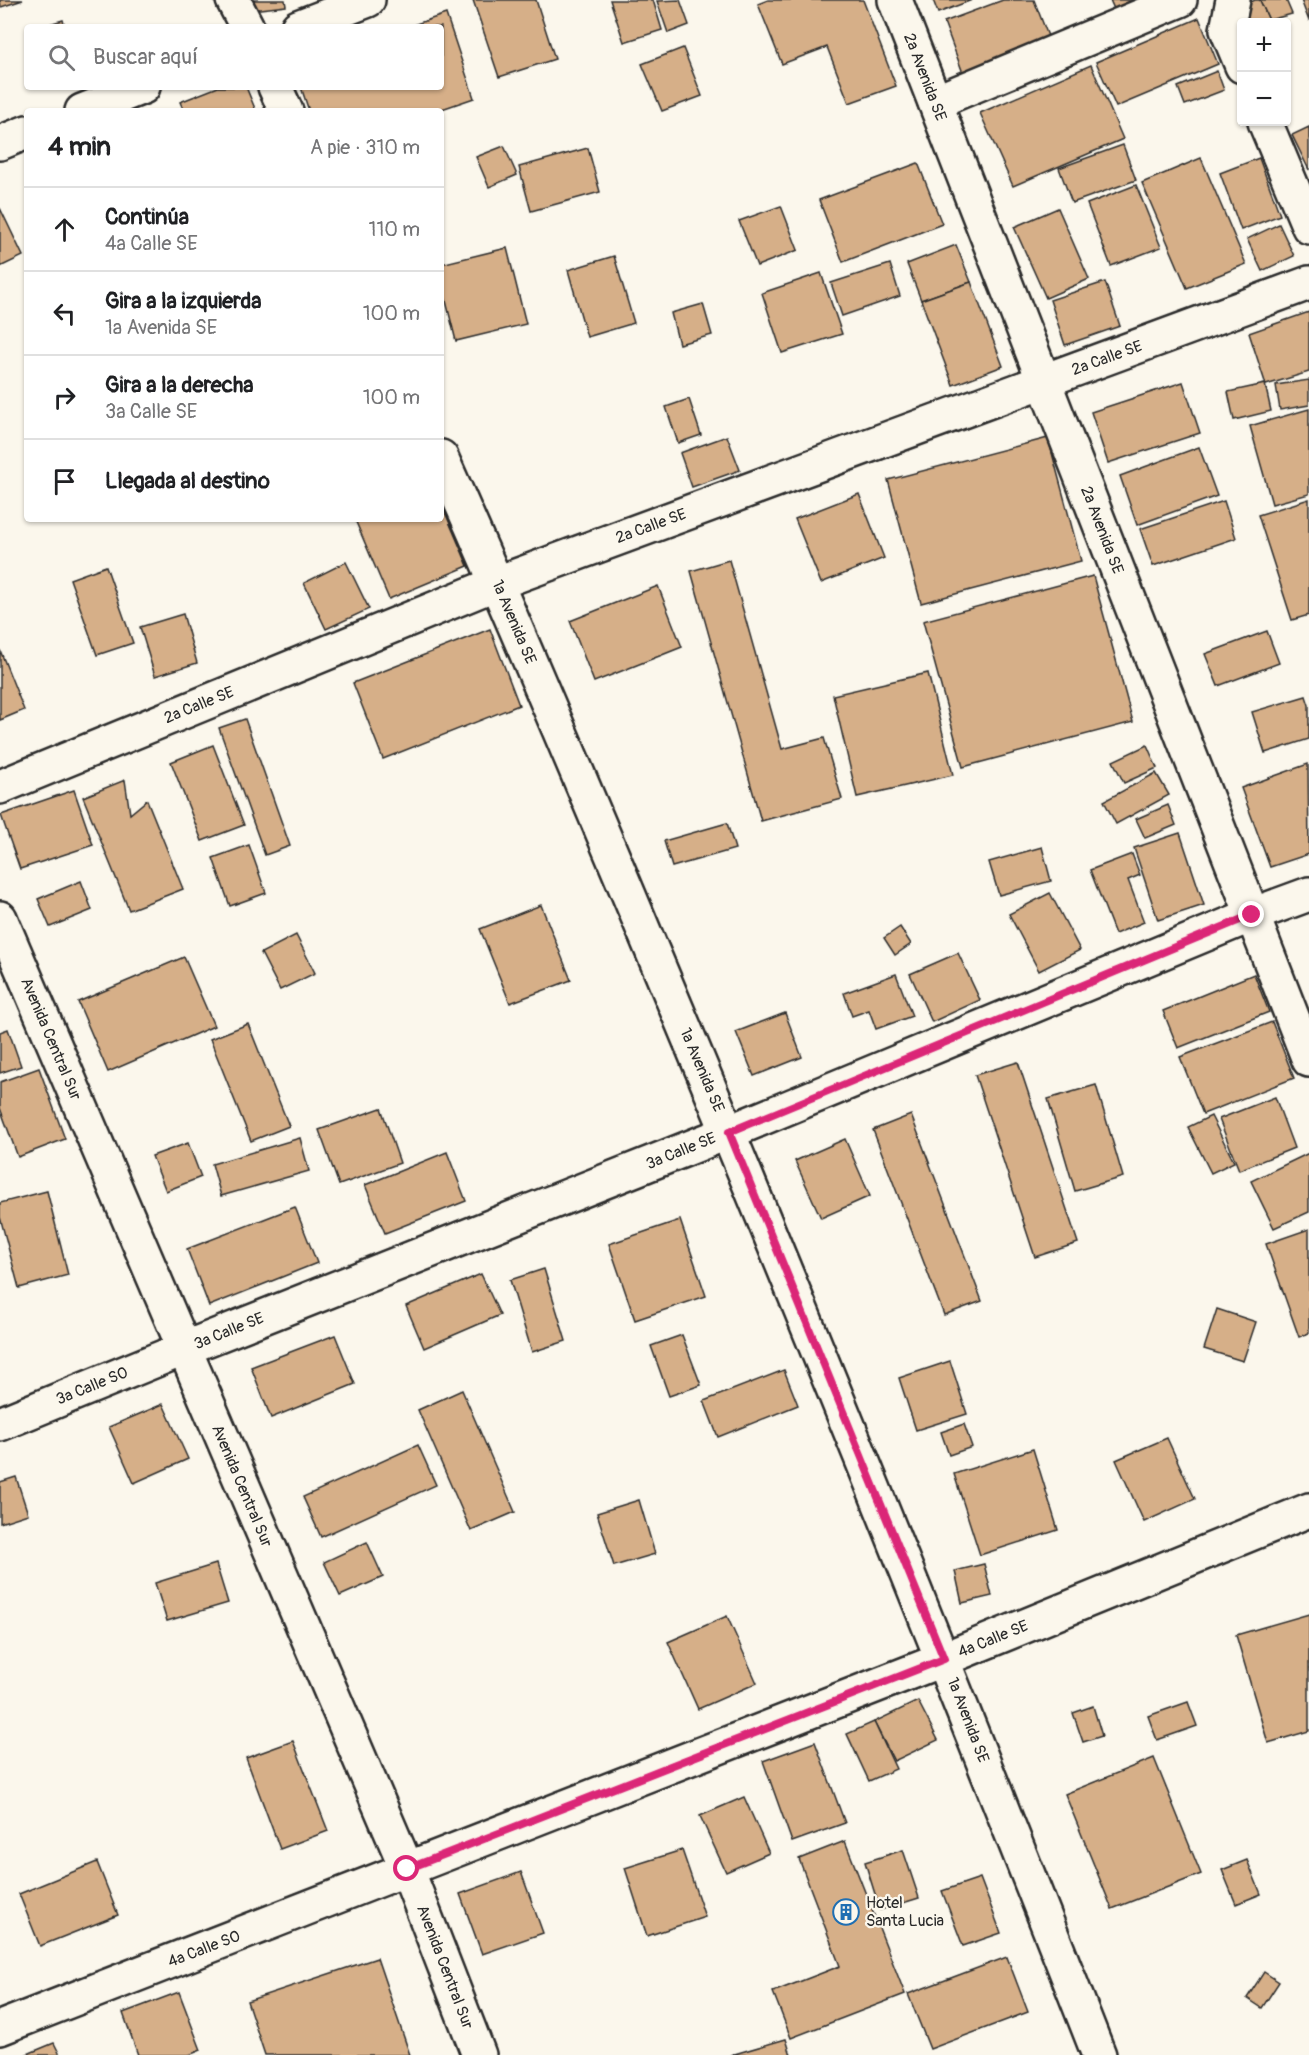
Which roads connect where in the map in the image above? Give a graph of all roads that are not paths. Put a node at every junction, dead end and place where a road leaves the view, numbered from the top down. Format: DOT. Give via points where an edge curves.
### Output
graph roads {
  1 [pos="233,0"];
  2 [pos="368,0"];
  3 [pos="895,0"];
  4 [pos="1180,0"];
  5 [pos="1233,0"];
  6 [pos="245,24"];
  7 [pos="306,24"];
  8 [pos="1237,54"];
  9 [pos="135,90"];
  10 [pos="276,90"];
  11 [pos="935,102"];
  12 [pos="90,108"];
  13 [pos="285,108"];
  14 [pos="1267,126"];
  15 [pos="24,133"];
  16 [pos="0,143"];
  17 [pos="1309,227"];
  18 [pos="1309,283"];
  19 [pos="1044,381"];
  20 [pos="444,465"];
  21 [pos="497,583"];
  22 [pos="0,787"];
  23 [pos="1309,894"];
  24 [pos="1252,915"];
  25 [pos="0,918"];
  26 [pos="1309,1060"];
  27 [pos="729,1132"];
  28 [pos="183,1349"];
  29 [pos="0,1424"];
  30 [pos="1309,1510"];
  31 [pos="944,1659"];
  32 [pos="407,1869"];
  33 [pos="0,2028"];
  34 [pos="479,2055"];
  35 [pos="1099,2055"];
  1 -- 6 [label="street"];
  2 -- 7 [label="street"];
  3 -- 11 [label="street, 2a Avenida SE"];
  4 -- 11 [label="street"];
  5 -- 8 [label="street" via="1227,30"];
  9 -- 12 [label="street"];
  10 -- 13 [label="street"];
  11 -- 19 [label="street, 2a Avenida SE"];
  14 -- 17 [label="street"];
  15 -- 16 [label="street"];
  18 -- 19 [label="street, 2a Calle SE"];
  19 -- 21 [label="street, 2a Calle SE"];
  19 -- 24 [label="street, 2a Avenida SE"];
  20 -- 21 [label="street, 1a Avenida SE"];
  21 -- 22 [label="street, 2a Calle SE"];
  21 -- 27 [label="street, 1a Avenida SE"];
  23 -- 24 [label="street, 3a Calle SE"];
  24 -- 26 [label="street, 2a Avenida SE"];
  24 -- 27 [label="street, 3a Calle SE"];
  25 -- 28 [label="street, Avenida Central Sur"];
  27 -- 28 [label="street, 3a Calle SE"];
  27 -- 31 [label="street, 1a Avenida SE"];
  28 -- 29 [label="street, 3a Calle SO"];
  28 -- 32 [label="street, Avenida Central Sur"];
  30 -- 31 [label="street, 4a Calle SE"];
  31 -- 32 [label="street, 4a Calle SE"];
  31 -- 35 [label="street, 1a Avenida SE"];
  32 -- 33 [label="street, 4a Calle SO"];
  32 -- 34 [label="street, Avenida Central Sur"];
}
